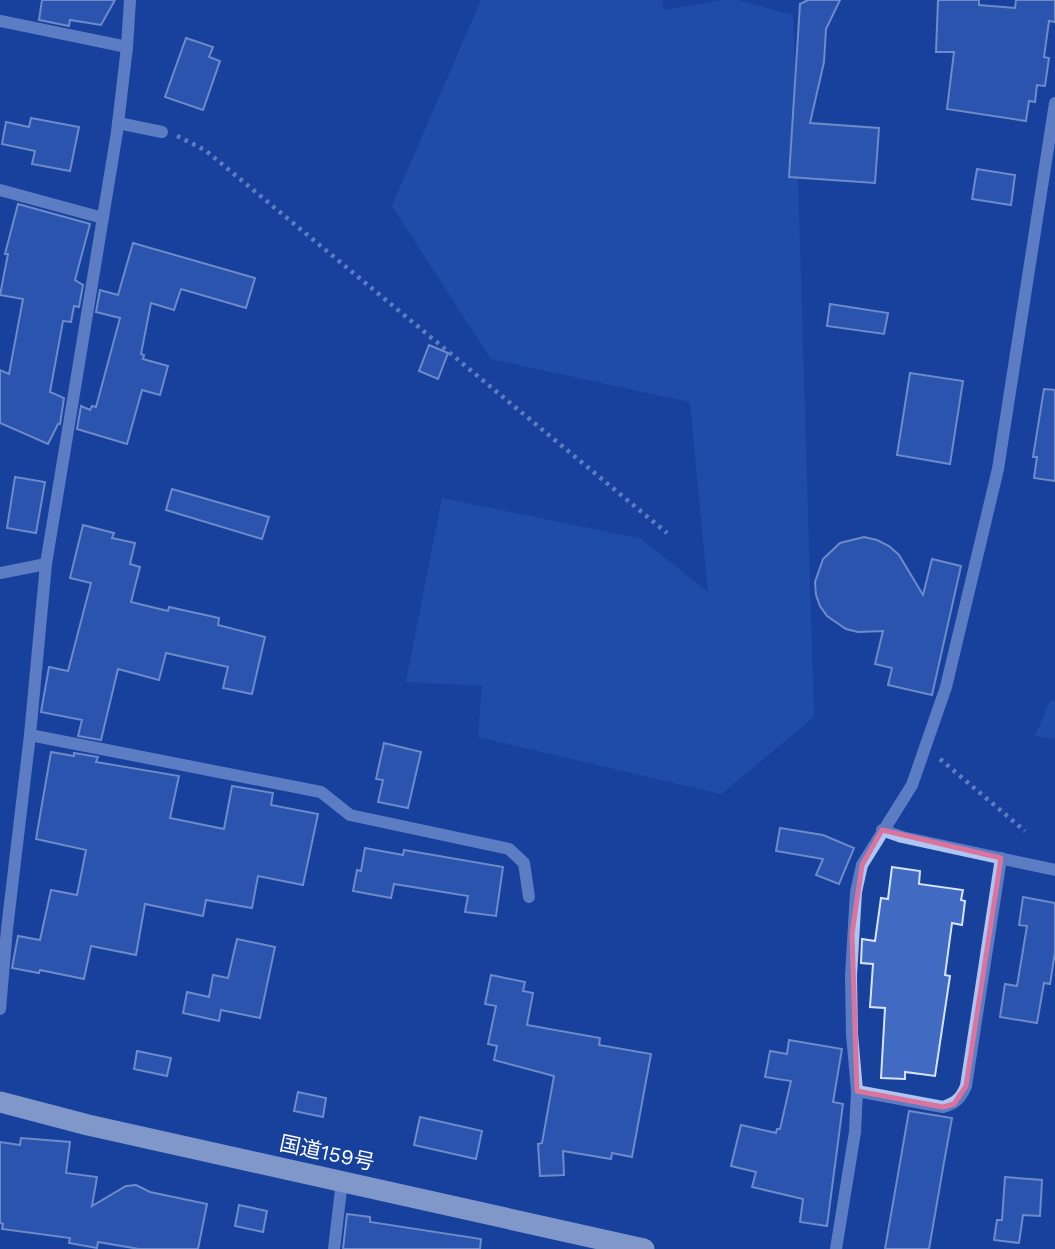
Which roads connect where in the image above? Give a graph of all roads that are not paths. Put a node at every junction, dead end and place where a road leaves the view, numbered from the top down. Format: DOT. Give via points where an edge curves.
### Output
graph roads {
  1 [pos="130,0"];
  2 [pos="0,21"];
  3 [pos="127,47"];
  4 [pos="1055,103"];
  5 [pos="118,123"];
  6 [pos="162,132"];
  7 [pos="0,190"];
  8 [pos="103,218"];
  9 [pos="46,564"];
  10 [pos="0,573"];
  11 [pos="30,735"];
  12 [pos="882,830"];
  13 [pos="1001,858"];
  14 [pos="1055,870"];
  15 [pos="529,897"];
  16 [pos="3,929"];
  17 [pos="0,1009"];
  18 [pos="857,1091"];
  19 [pos="0,1102"];
  20 [pos="342,1181"];
  21 [pos="334,1249"];
  22 [pos="644,1249"];
  23 [pos="836,1249"];
  1 -- 3 [label="street"];
  2 -- 3 [label="street"];
  3 -- 5 [label="street"];
  4 -- 12 [label="street" via="998,469 946,687 912,785"];
  5 -- 6 [label="street"];
  5 -- 8 [label="street"];
  7 -- 8 [label="street"];
  8 -- 9 [label="street"];
  9 -- 10 [label="street"];
  9 -- 11 [label="street"];
  11 -- 15 [label="street" via="321,792 350,814 509,849 524,863"];
  11 -- 16 [label="street"];
  12 -- 13 [label="street"];
  12 -- 18 [label="street" via="862,865 856,892 852,1034"];
  13 -- 14 [label="street"];
  13 -- 18 [label="street" via="962,1096 943,1107"];
  16 -- 17 [label="street"];
  18 -- 23 [label="street" via="850,1173"];
  19 -- 20 [label="highway, 国道159号"];
  20 -- 21 [label="street"];
  20 -- 22 [label="highway, 国道159号"];
}
